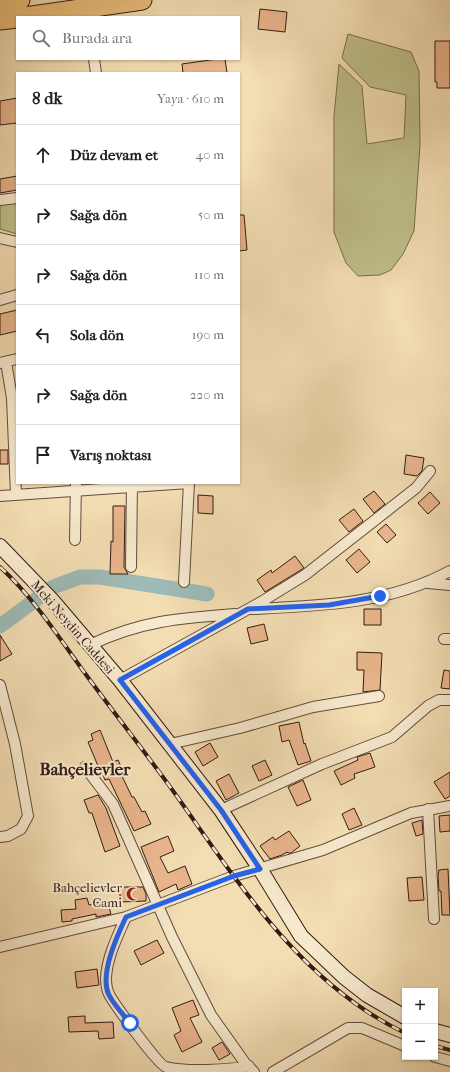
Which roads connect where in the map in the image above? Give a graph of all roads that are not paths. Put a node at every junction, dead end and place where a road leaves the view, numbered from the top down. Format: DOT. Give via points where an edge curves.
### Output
graph roads {
  1 [pos="20,0"];
  2 [pos="142,0"];
  3 [pos="0,3"];
  4 [pos="89,12"];
  5 [pos="38,16"];
  6 [pos="16,18"];
  7 [pos="0,20"];
  8 [pos="94,60"];
  9 [pos="96,72"];
  10 [pos="16,198"];
  11 [pos="0,200"];
  12 [pos="0,238"];
  13 [pos="16,242"];
  14 [pos="16,295"];
  15 [pos="0,300"];
  16 [pos="16,359"];
  17 [pos="3,363"];
  18 [pos="430,471"];
  19 [pos="160,484"];
  20 [pos="189,484"];
  21 [pos="132,485"];
  22 [pos="76,487"];
  23 [pos="16,495"];
  24 [pos="0,496"];
  25 [pos="75,540"];
  26 [pos="0,546"];
  27 [pos="131,567"];
  28 [pos="450,571"];
  29 [pos="184,582"];
  30 [pos="428,583"];
  31 [pos="450,585"];
  32 [pos="244,611"];
  33 [pos="90,645"];
  34 [pos="120,680"];
  35 [pos="0,685"];
  36 [pos="379,696"];
  37 [pos="450,700"];
  38 [pos="170,744"];
  39 [pos="86,767"];
  40 [pos="450,806"];
  41 [pos="428,809"];
  42 [pos="221,810"];
  43 [pos="0,837"];
  44 [pos="260,869"];
  45 [pos="158,906"];
  46 [pos="126,917"];
  47 [pos="434,918"];
  48 [pos="0,947"];
  49 [pos="402,1015"];
  50 [pos="438,1031"];
  51 [pos="450,1035"];
  52 [pos="402,1045"];
  53 [pos="438,1058"];
  54 [pos="450,1061"];
  55 [pos="252,1069"];
  56 [pos="273,1072"];
  1 -- 3 [label="highway"];
  2 -- 4 [label="highway"];
  4 -- 5 [label="highway"];
  6 -- 7 [label="highway"];
  8 -- 9 [label="street"];
  10 -- 11 [label="street"];
  12 -- 13 [label="street"];
  14 -- 15 [label="street"];
  16 -- 17 [label="street"];
  17 -- 23 [label="street" via="12,398"];
  18 -- 32 [label="street" via="416,488 305,575"];
  19 -- 21 [label="street"];
  20 -- 29 [label="street"];
  21 -- 22 [label="street"];
  21 -- 27 [label="street"];
  22 -- 23 [label="street"];
  22 -- 25 [label="street"];
  23 -- 24 [label="street"];
  26 -- 33 [label="street, Meki Neydin Caddesi" via="52,600"];
  28 -- 30 [label="street"];
  30 -- 31 [label="street"];
  30 -- 32 [label="street" via="380,596 329,605"];
  32 -- 33 [label="street" via="138,625"];
  32 -- 34 [label="street"];
  33 -- 34 [label="street, Meki Neydin Caddesi"];
  34 -- 38 [label="street, Meki Neydin Caddesi"];
  35 -- 43 [label="street" via="15,744 28,816 21,829"];
  36 -- 38 [label="street" via="313,707 240,728"];
  37 -- 42 [label="street" via="438,700 428,706 392,737 322,764"];
  38 -- 42 [label="street, Meki Neydin Caddesi"];
  39 -- 45 [label="street" via="113,804"];
  40 -- 41 [label="street"];
  41 -- 44 [label="street" via="411,813 323,850"];
  41 -- 47 [label="street"];
  42 -- 44 [label="street, Meki Neydin Caddesi"];
  44 -- 45 [label="street" via="234,876"];
  44 -- 49 [label="street, Meki Neydin Caddesi" via="301,936 344,977 367,995"];
  45 -- 46 [label="street"];
  45 -- 55 [label="street" via="211,1015"];
  46 -- 48 [label="street"];
  46 -- 55 [label="street" via="116,938 108,968 106,978 109,994 154,1057 165,1067"];
  50 -- 51 [label="street"];
  52 -- 56 [label="street" via="362,1028 348,1028"];
  53 -- 54 [label="street"];
}
